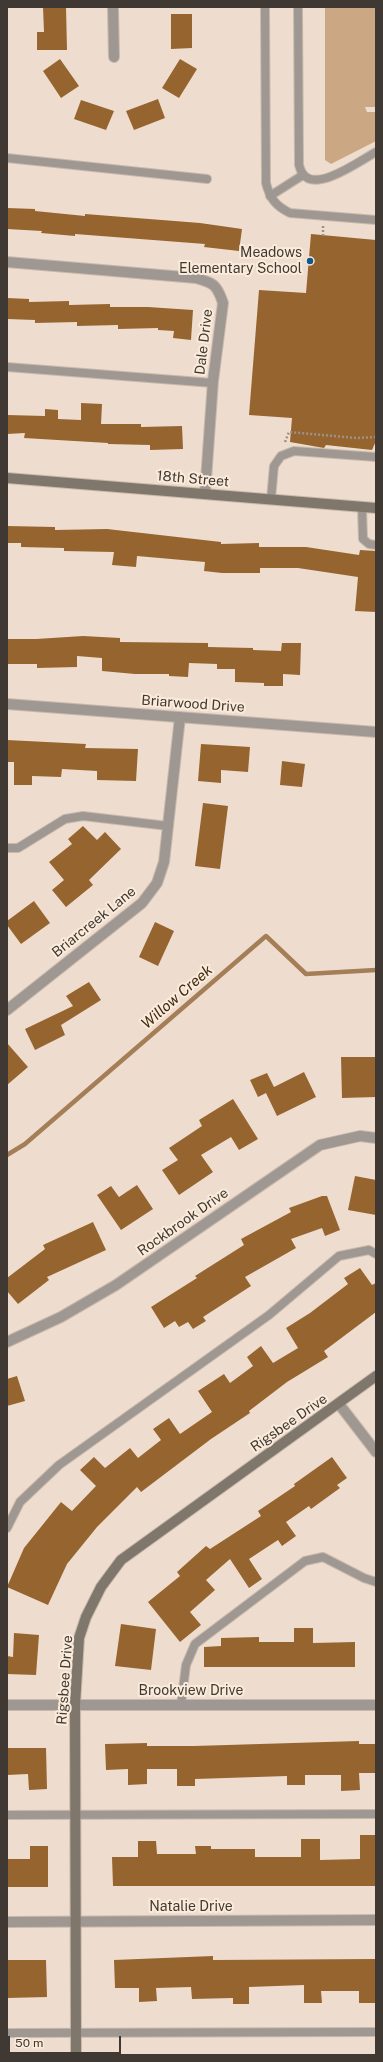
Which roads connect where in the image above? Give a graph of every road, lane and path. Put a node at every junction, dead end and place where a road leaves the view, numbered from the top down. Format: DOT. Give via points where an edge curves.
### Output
graph roads {
  1 [pos="113,7"];
  2 [pos="265,7"];
  3 [pos="298,7"];
  4 [pos="114,57"];
  5 [pos="376,152"];
  6 [pos="7,158"];
  7 [pos="303,175"];
  8 [pos="207,179"];
  9 [pos="270,196"];
  10 [pos="376,220"];
  11 [pos="7,262"];
  12 [pos="7,367"];
  13 [pos="213,383"];
  14 [pos="376,437"];
  15 [pos="281,456"];
  16 [pos="376,457"];
  17 [pos="7,478"];
  18 [pos="205,494"];
  19 [pos="271,499"];
  20 [pos="362,507"];
  21 [pos="376,508"];
  22 [pos="376,544"];
  23 [pos="7,704"];
  24 [pos="180,717"];
  25 [pos="376,732"];
  26 [pos="168,826"];
  27 [pos="7,848"];
  28 [pos="7,1010"];
  29 [pos="376,1138"];
  30 [pos="376,1254"];
  31 [pos="7,1342"];
  32 [pos="376,1376"];
  33 [pos="339,1404"];
  34 [pos="376,1452"];
  35 [pos="7,1528"];
  36 [pos="376,1582"];
  37 [pos="7,1705"];
  38 [pos="75,1705"];
  39 [pos="181,1705"];
  40 [pos="376,1705"];
  41 [pos="376,1814"];
  42 [pos="7,1815"];
  43 [pos="75,1815"];
  44 [pos="376,1920"];
  45 [pos="7,1922"];
  46 [pos="76,1922"];
  47 [pos="376,2032"];
  48 [pos="7,2033"];
  49 [pos="76,2033"];
  50 [pos="76,2055"];
  1 -- 4 [label="street"];
  2 -- 9 [label="lane" via="266,183"];
  3 -- 7 [label="lane" via="299,165"];
  5 -- 7 [label="lane" via="324,180 312,180"];
  6 -- 8 [label="lane"];
  7 -- 9 [label="lane"];
  9 -- 10 [label="lane" via="279,208 290,213"];
  11 -- 13 [label="street, Dale Drive" via="196,278 211,282 219,290 223,302"];
  12 -- 13 [label="lane"];
  13 -- 18 [label="street, Dale Drive"];
  14 -- 15 [label="path" via="356,438 289,432"];
  15 -- 16 [label="lane" via="294,451"];
  15 -- 19 [label="lane" via="274,466"];
  17 -- 18 [label="street, 18th Street"];
  18 -- 19 [label="street, 18th Street"];
  19 -- 20 [label="street, 18th Street"];
  20 -- 21 [label="street, 18th Street"];
  20 -- 22 [label="lane" via="363,539 369,544"];
  23 -- 24 [label="street, Briarwood Drive"];
  24 -- 25 [label="street, Briarwood Drive"];
  24 -- 26 [label="street, Briarcreek Lane"];
  26 -- 27 [label="lane" via="83,816 65,819 18,848"];
  26 -- 28 [label="street, Briarcreek Lane" via="164,862 157,883 142,903"];
  29 -- 31 [label="street, Rockbrook Drive" via="360,1136 320,1145 116,1285 61,1317"];
  30 -- 35 [label="lane" via="369,1250 339,1256 269,1315 59,1465 20,1502"];
  32 -- 33 [label="street, Rigsbee Drive"];
  33 -- 34 [label="street"];
  33 -- 38 [label="street, Rigsbee Drive" via="121,1560 101,1587 79,1638"];
  36 -- 39 [label="lane" via="323,1557 305,1561 195,1644 186,1665"];
  37 -- 38 [label="street, Brookview Drive"];
  38 -- 39 [label="street, Brookview Drive"];
  38 -- 43 [label="street, Rigsbee Drive"];
  39 -- 40 [label="street, Brookview Drive"];
  41 -- 43 [label="lane"];
  42 -- 43 [label="lane"];
  43 -- 46 [label="street, Rigsbee Drive"];
  44 -- 46 [label="street, Natalie Drive"];
  45 -- 46 [label="street, Natalie Drive"];
  46 -- 49 [label="street, Rigsbee Drive"];
  47 -- 49 [label="lane"];
  48 -- 49 [label="lane"];
  49 -- 50 [label="street, Rigsbee Drive"];
}
